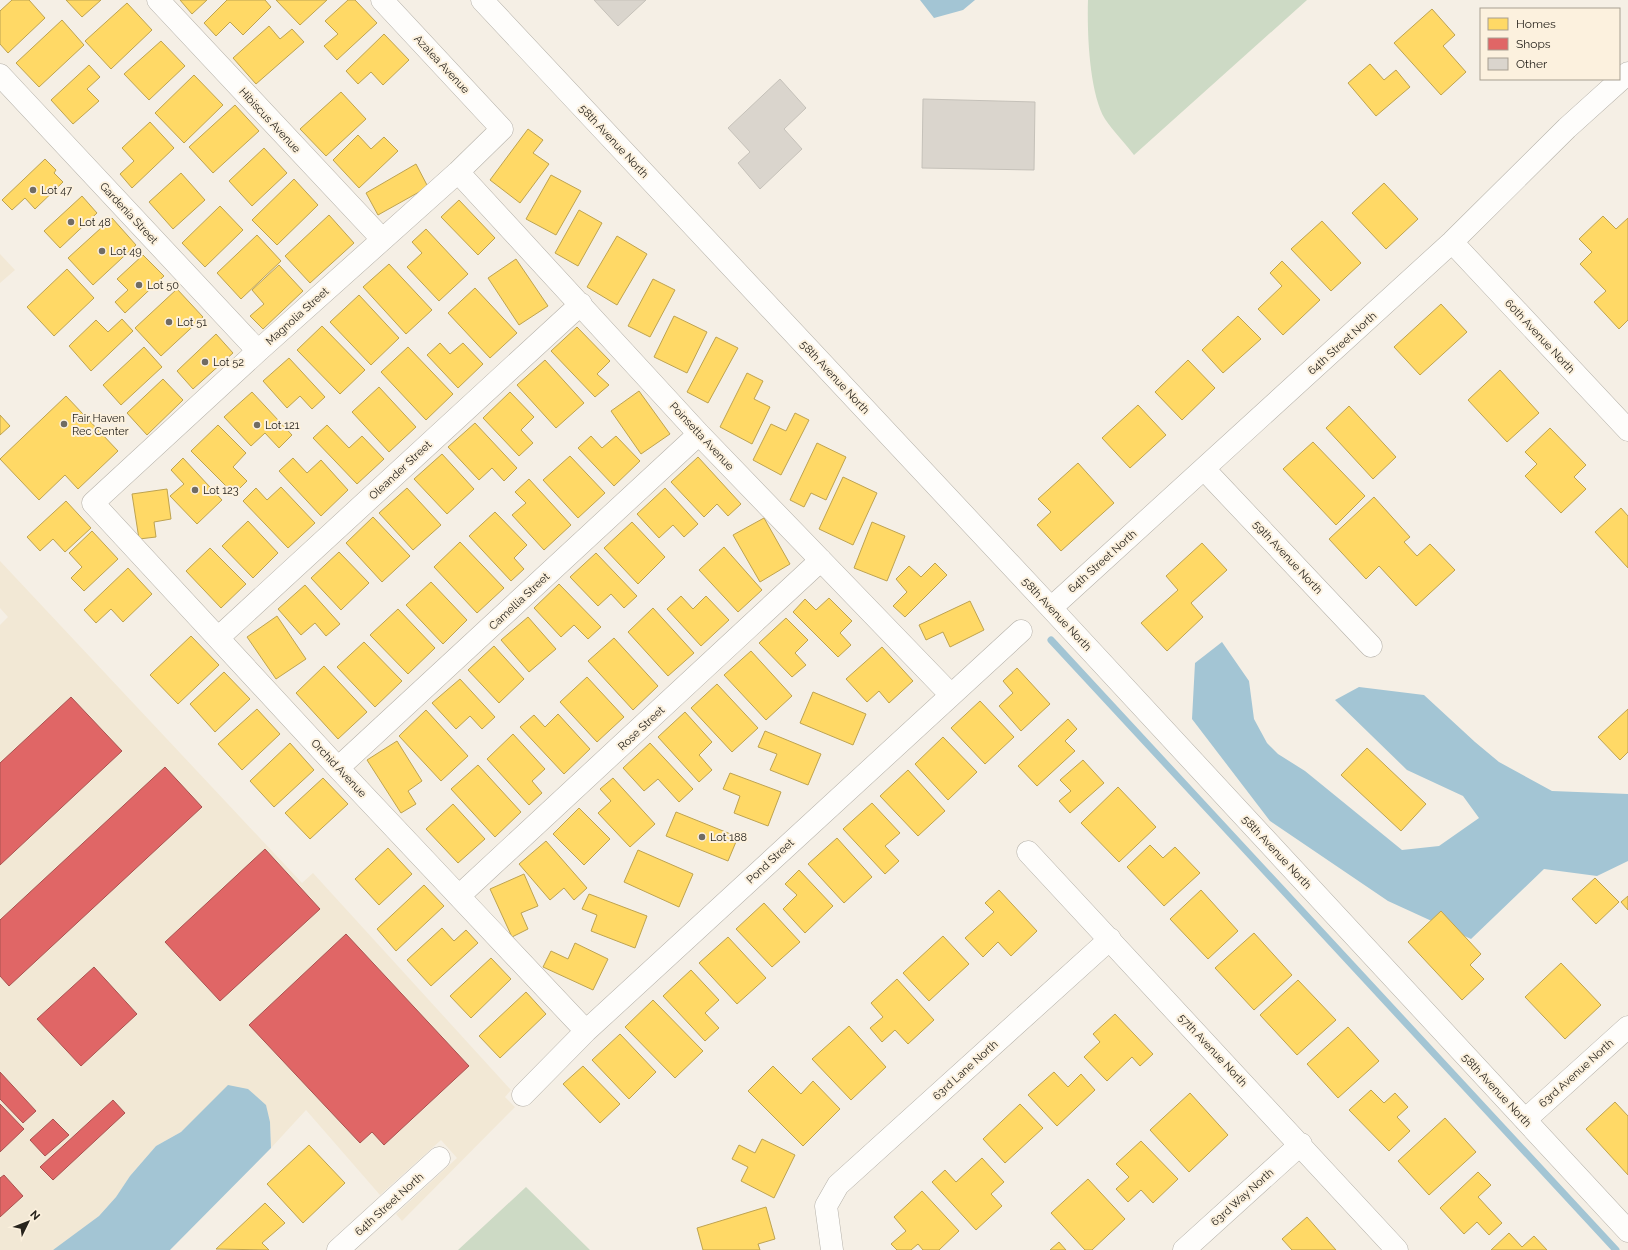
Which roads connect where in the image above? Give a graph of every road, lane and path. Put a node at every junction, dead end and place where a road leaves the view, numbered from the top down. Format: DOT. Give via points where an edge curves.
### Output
graph roads {
  1 [pos="158,0"];
  2 [pos="382,0"];
  3 [pos="482,0"];
  4 [pos="1628,73"];
  5 [pos="0,75"];
  6 [pos="502,129"];
  7 [pos="458,172"];
  8 [pos="382,239"];
  9 [pos="1452,242"];
  10 [pos="580,304"];
  11 [pos="258,351"];
  12 [pos="1628,430"];
  13 [pos="699,434"];
  14 [pos="1204,469"];
  15 [pos="93,503"];
  16 [pos="821,560"];
  17 [pos="1051,608"];
  18 [pos="1021,631"];
  19 [pos="219,637"];
  20 [pos="1371,646"];
  21 [pos="951,695"];
  22 [pos="338,768"];
  23 [pos="1028,852"];
  24 [pos="460,895"];
  25 [pos="1110,939"];
  26 [pos="1628,1027"];
  27 [pos="586,1031"];
  28 [pos="523,1096"];
  29 [pos="1525,1120"];
  30 [pos="1300,1144"];
  31 [pos="439,1158"];
  32 [pos="1628,1231"];
  33 [pos="338,1250"];
  34 [pos="832,1250"];
  35 [pos="1184,1250"];
  36 [pos="1398,1250"];
  1 -- 8 [label="street, Hibiscus Avenue"];
  2 -- 6 [label="street, Azalea Avenue"];
  3 -- 17 [label="street, 58th Avenue North"];
  4 -- 9 [label="street, 64th Street North" via="1567,128"];
  5 -- 11 [label="street, Gardenia Street"];
  6 -- 7 [label="street, Magnolia Street"];
  7 -- 8 [label="street, Magnolia Street"];
  7 -- 10 [label="street, Poinsetta Avenue"];
  8 -- 11 [label="street, Magnolia Street"];
  9 -- 12 [label="street, 60th Avenue North"];
  9 -- 14 [label="street, 64th Street North"];
  10 -- 13 [label="street, Poinsetta Avenue"];
  10 -- 19 [label="street, Oleander Street"];
  11 -- 15 [label="street, Magnolia Street"];
  13 -- 16 [label="street, Poinsetta Avenue"];
  13 -- 22 [label="street, Camellia Street"];
  14 -- 17 [label="street, 64th Street North"];
  14 -- 20 [label="street, 59th Avenue North"];
  15 -- 19 [label="street, Orchid Avenue"];
  16 -- 21 [label="street, Poinsetta Avenue"];
  16 -- 24 [label="street, Rose Street"];
  17 -- 29 [label="street, 58th Avenue North"];
  18 -- 21 [label="street, Pond Street"];
  19 -- 22 [label="street, Orchid Avenue"];
  21 -- 27 [label="street, Pond Street"];
  22 -- 24 [label="street, Orchid Avenue"];
  23 -- 25 [label="street, 57th Avenue North"];
  24 -- 27 [label="street, Orchid Avenue"];
  25 -- 30 [label="street, 57th Avenue North"];
  25 -- 34 [label="street, 63rd Lane North" via="838,1185 826,1206"];
  26 -- 29 [label="street, 63rd Avenue North"];
  27 -- 28 [label="street, Pond Street"];
  29 -- 32 [label="street, 58th Avenue North"];
  30 -- 35 [label="street, 63rd Way North"];
  30 -- 36 [label="street, 57th Avenue North"];
  31 -- 33 [label="street, 64th Street North"];
}
